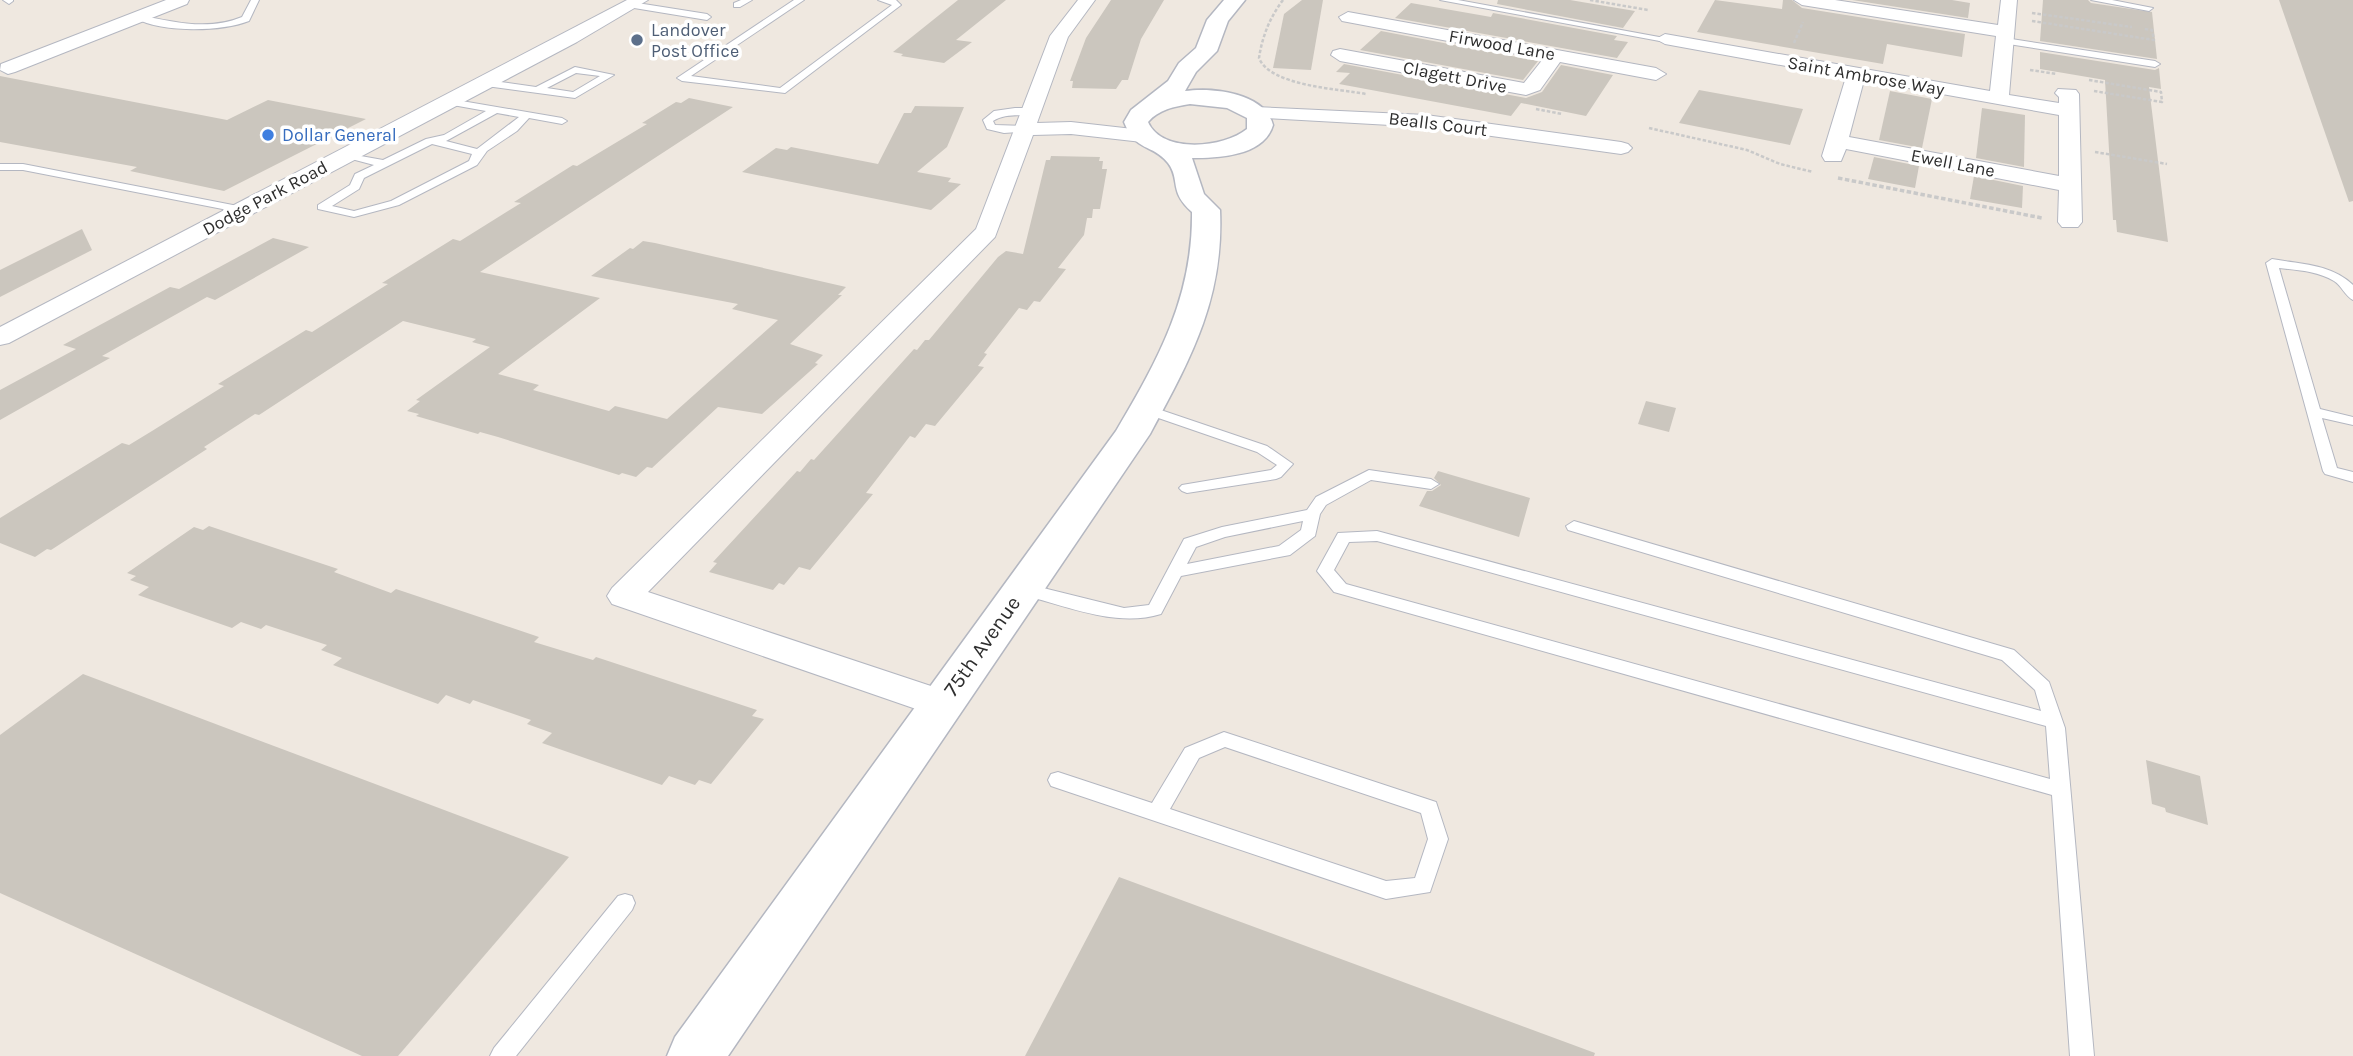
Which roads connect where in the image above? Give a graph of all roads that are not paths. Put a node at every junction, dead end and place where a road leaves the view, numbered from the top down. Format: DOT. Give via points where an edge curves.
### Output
graph roads {
  1 [pos="181,0"];
  2 [pos="255,0"];
  3 [pos="748,0"];
  4 [pos="800,0"];
  5 [pos="882,0"];
  6 [pos="1087,0"];
  7 [pos="1235,0"];
  8 [pos="1367,0"];
  9 [pos="1444,0"];
  10 [pos="2009,0"];
  11 [pos="2095,0"];
  12 [pos="635,3"];
  13 [pos="737,5"];
  14 [pos="2149,8"];
  15 [pos="1803,9"];
  16 [pos="707,17"];
  17 [pos="139,18"];
  18 [pos="1349,18"];
  19 [pos="2006,37"];
  20 [pos="1665,40"];
  21 [pos="1206,51"];
  22 [pos="1340,55"];
  23 [pos="1555,55"];
  24 [pos="2155,64"];
  25 [pos="9,68"];
  26 [pos="1333,74"];
  27 [pos="1657,74"];
  28 [pos="1856,75"];
  29 [pos="486,83"];
  30 [pos="537,90"];
  31 [pos="2000,91"];
  32 [pos="1228,100"];
  33 [pos="450,102"];
  34 [pos="1134,109"];
  35 [pos="495,110"];
  36 [pos="526,115"];
  37 [pos="1030,120"];
  38 [pos="562,121"];
  39 [pos="1250,131"];
  40 [pos="1142,136"];
  41 [pos="430,141"];
  42 [pos="1168,148"];
  43 [pos="477,152"];
  44 [pos="348,155"];
  45 [pos="1616,157"];
  46 [pos="385,164"];
  47 [pos="0,167"];
  48 [pos="2069,186"];
  49 [pos="1216,190"];
  50 [pos="243,210"];
  51 [pos="2060,221"];
  52 [pos="2353,296"];
  53 [pos="0,337"];
  54 [pos="1146,409"];
  55 [pos="2312,411"];
  56 [pos="2353,421"];
  57 [pos="2353,477"];
  58 [pos="1431,484"];
  59 [pos="1187,488"];
  60 [pos="1312,514"];
  61 [pos="1574,526"];
  62 [pos="1174,572"];
  63 [pos="1023,589"];
  64 [pos="942,704"];
  65 [pos="2053,721"];
  66 [pos="1058,780"];
  67 [pos="2061,790"];
  68 [pos="1157,813"];
  69 [pos="625,903"];
  70 [pos="502,1056"];
  71 [pos="695,1056"];
  72 [pos="2082,1056"];
  1 -- 17 [label="street"];
  2 -- 17 [label="lane" via="246,19 220,27"];
  3 -- 13 [label="lane"];
  4 -- 5 [label="lane" via="682,78 782,91 897,5"];
  6 -- 37 [label="street" via="1059,36"];
  7 -- 21 [label="street" via="1218,20"];
  8 -- 18 [label="street"];
  9 -- 20 [label="lane"];
  10 -- 19 [label="street"];
  11 -- 14 [label="lane"];
  12 -- 16 [label="lane"];
  12 -- 29 [label="street, Dodge Park Road"];
  15 -- 19 [label="street"];
  17 -- 25 [label="street"];
  18 -- 22 [label="street"];
  18 -- 23 [label="street, Firwood Lane"];
  19 -- 24 [label="lane"];
  19 -- 31 [label="street"];
  20 -- 28 [label="street, Saint Ambrose Way"];
  21 -- 32 [label="street"];
  21 -- 34 [label="street" via="1186,68 1177,85"];
  22 -- 23 [label="street, Clagett Drive" via="1526,89"];
  22 -- 26 [label="street"];
  23 -- 27 [label="street, Firwood Lane"];
  28 -- 31 [label="street, Saint Ambrose Way"];
  28 -- 48 [label="street, Ewell Lane" via="1835,149"];
  29 -- 30 [label="lane"];
  29 -- 33 [label="street, Dodge Park Road"];
  30 -- 30 [label="lane" via="575,95 609,75 575,70"];
  31 -- 48 [label="street, Saint Ambrose Way" via="2068,94"];
  32 -- 34 [label="street" via="1190,97"];
  32 -- 39 [label="street"];
  33 -- 35 [label="lane"];
  33 -- 44 [label="street, Dodge Park Road"];
  34 -- 37 [label="street"];
  34 -- 40 [label="street"];
  35 -- 36 [label="lane"];
  35 -- 41 [label="lane" via="447,138"];
  36 -- 38 [label="lane"];
  36 -- 43 [label="lane" via="521,124"];
  37 -- 40 [label="street"];
  37 -- 64 [label="street" via="987,232 624,596"];
  39 -- 42 [label="street" via="1206,151"];
  39 -- 45 [label="street, Bealls Court" via="1403,133"];
  39 -- 49 [label="street"];
  40 -- 42 [label="street"];
  41 -- 43 [label="lane"];
  41 -- 46 [label="lane"];
  42 -- 49 [label="street" via="1183,164 1191,197"];
  43 -- 46 [label="lane" via="473,163 395,203 354,214 322,207 355,187 359,176"];
  44 -- 46 [label="lane"];
  44 -- 50 [label="street, Dodge Park Road"];
  47 -- 50 [label="lane" via="23,167"];
  48 -- 51 [label="street"];
  49 -- 54 [label="street, 75th Avenue" via="1197,302"];
  50 -- 53 [label="street, Dodge Park Road"];
  52 -- 55 [label="lane" via="2350,286 2335,275 2272,263"];
  54 -- 59 [label="lane" via="1262,449 1286,464 1276,474"];
  54 -- 63 [label="street, 75th Avenue"];
  55 -- 56 [label="lane"];
  55 -- 57 [label="lane" via="2330,471"];
  58 -- 60 [label="lane" via="1368,475 1321,501"];
  60 -- 62 [label="lane" via="1190,543"];
  60 -- 62 [label="lane" via="1309,532 1283,551"];
  61 -- 65 [label="lane" via="2008,655 2043,687"];
  62 -- 63 [label="lane" via="1155,610 1124,614"];
  63 -- 64 [label="street, 75th Avenue"];
  64 -- 71 [label="street, 75th Avenue"];
  65 -- 67 [label="lane"];
  65 -- 67 [label="lane" via="1377,536 1344,537 1325,571 1340,587"];
  66 -- 68 [label="lane"];
  67 -- 72 [label="lane"];
  68 -- 68 [label="lane" via="1386,890 1423,886 1438,839 1429,808 1224,739 1192,753"];
  69 -- 70 [label="lane"];
}
